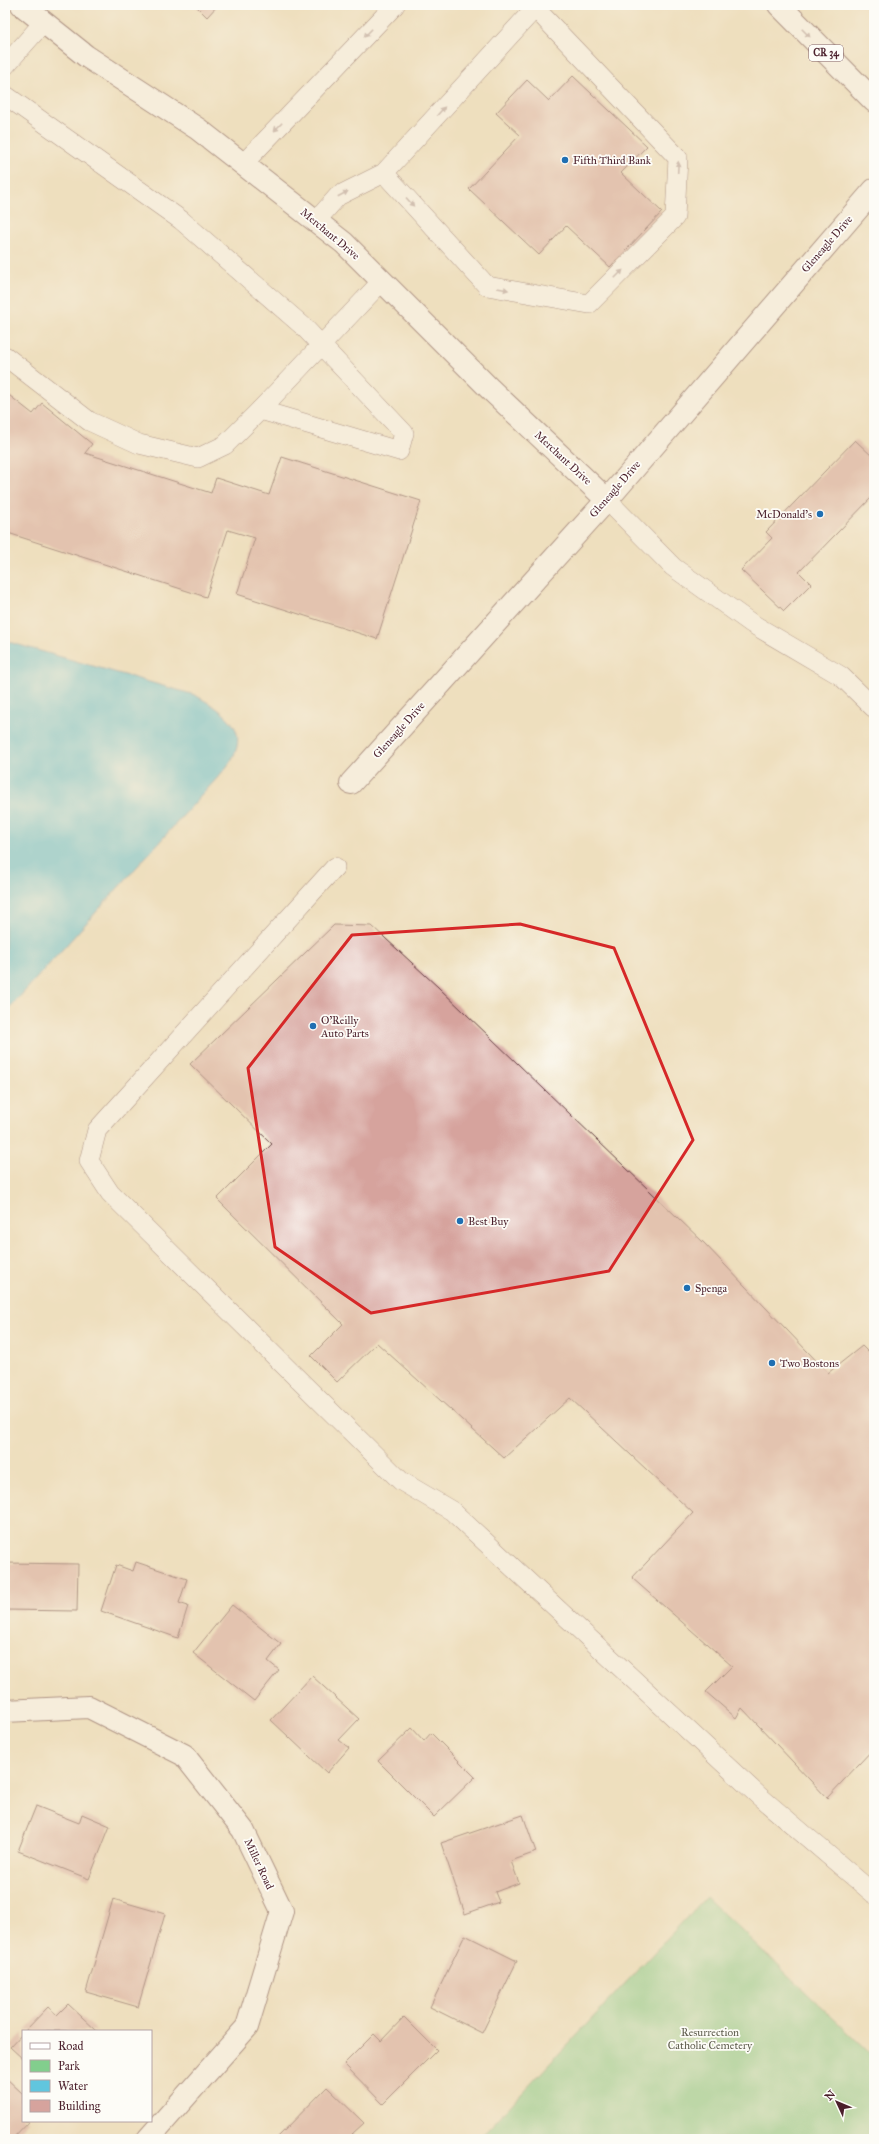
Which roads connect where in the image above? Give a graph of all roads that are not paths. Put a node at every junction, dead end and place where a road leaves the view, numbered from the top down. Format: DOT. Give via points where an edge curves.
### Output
graph roads {
  1 [pos="22,5"];
  2 [pos="395,5"];
  3 [pos="779,5"];
  4 [pos="534,6"];
  5 [pos="43,23"];
  6 [pos="5,66"];
  7 [pos="5,95"];
  8 [pos="874,101"];
  9 [pos="243,164"];
  10 [pos="384,173"];
  11 [pos="874,190"];
  12 [pos="316,221"];
  13 [pos="382,281"];
  14 [pos="320,345"];
  15 [pos="5,356"];
  16 [pos="260,410"];
  17 [pos="607,500"];
  18 [pos="874,708"];
  19 [pos="352,783"];
  20 [pos="335,867"];
  21 [pos="5,1711"];
  22 [pos="874,1894"];
  23 [pos="148,2139"];
  1 -- 5 [label="street, Merchant Drive"];
  2 -- 9 [label="lane, one-way"];
  3 -- 8 [label="street, CR 34, one-way"];
  10 -- 4 [label="lane, one-way"];
  10 -- 4 [label="lane, one-way" via="487,286 589,304 675,217 678,158"];
  5 -- 6 [label="lane"];
  5 -- 9 [label="street, Merchant Drive" via="86,56 198,129"];
  7 -- 14 [label="lane" via="181,220 304,327"];
  9 -- 12 [label="street, Merchant Drive"];
  12 -- 10 [label="lane, one-way" via="338,196"];
  11 -- 17 [label="street, Gleneagle Drive"];
  12 -- 13 [label="street, Merchant Drive" via="344,243"];
  13 -- 14 [label="lane"];
  13 -- 17 [label="street, Merchant Drive" via="490,389"];
  14 -- 16 [label="lane"];
  14 -- 16 [label="lane" via="404,433 399,451"];
  15 -- 16 [label="lane" via="89,421 139,444 198,458 225,445"];
  17 -- 18 [label="lane" via="673,567 751,623 841,676"];
  17 -- 19 [label="street, Gleneagle Drive"];
  20 -- 22 [label="lane" via="97,1130 89,1161 110,1193 401,1480 452,1510 759,1796"];
  21 -- 23 [label="street, Miller Road" via="89,1708 184,1755 243,1830 282,1911 247,2027"];
}
